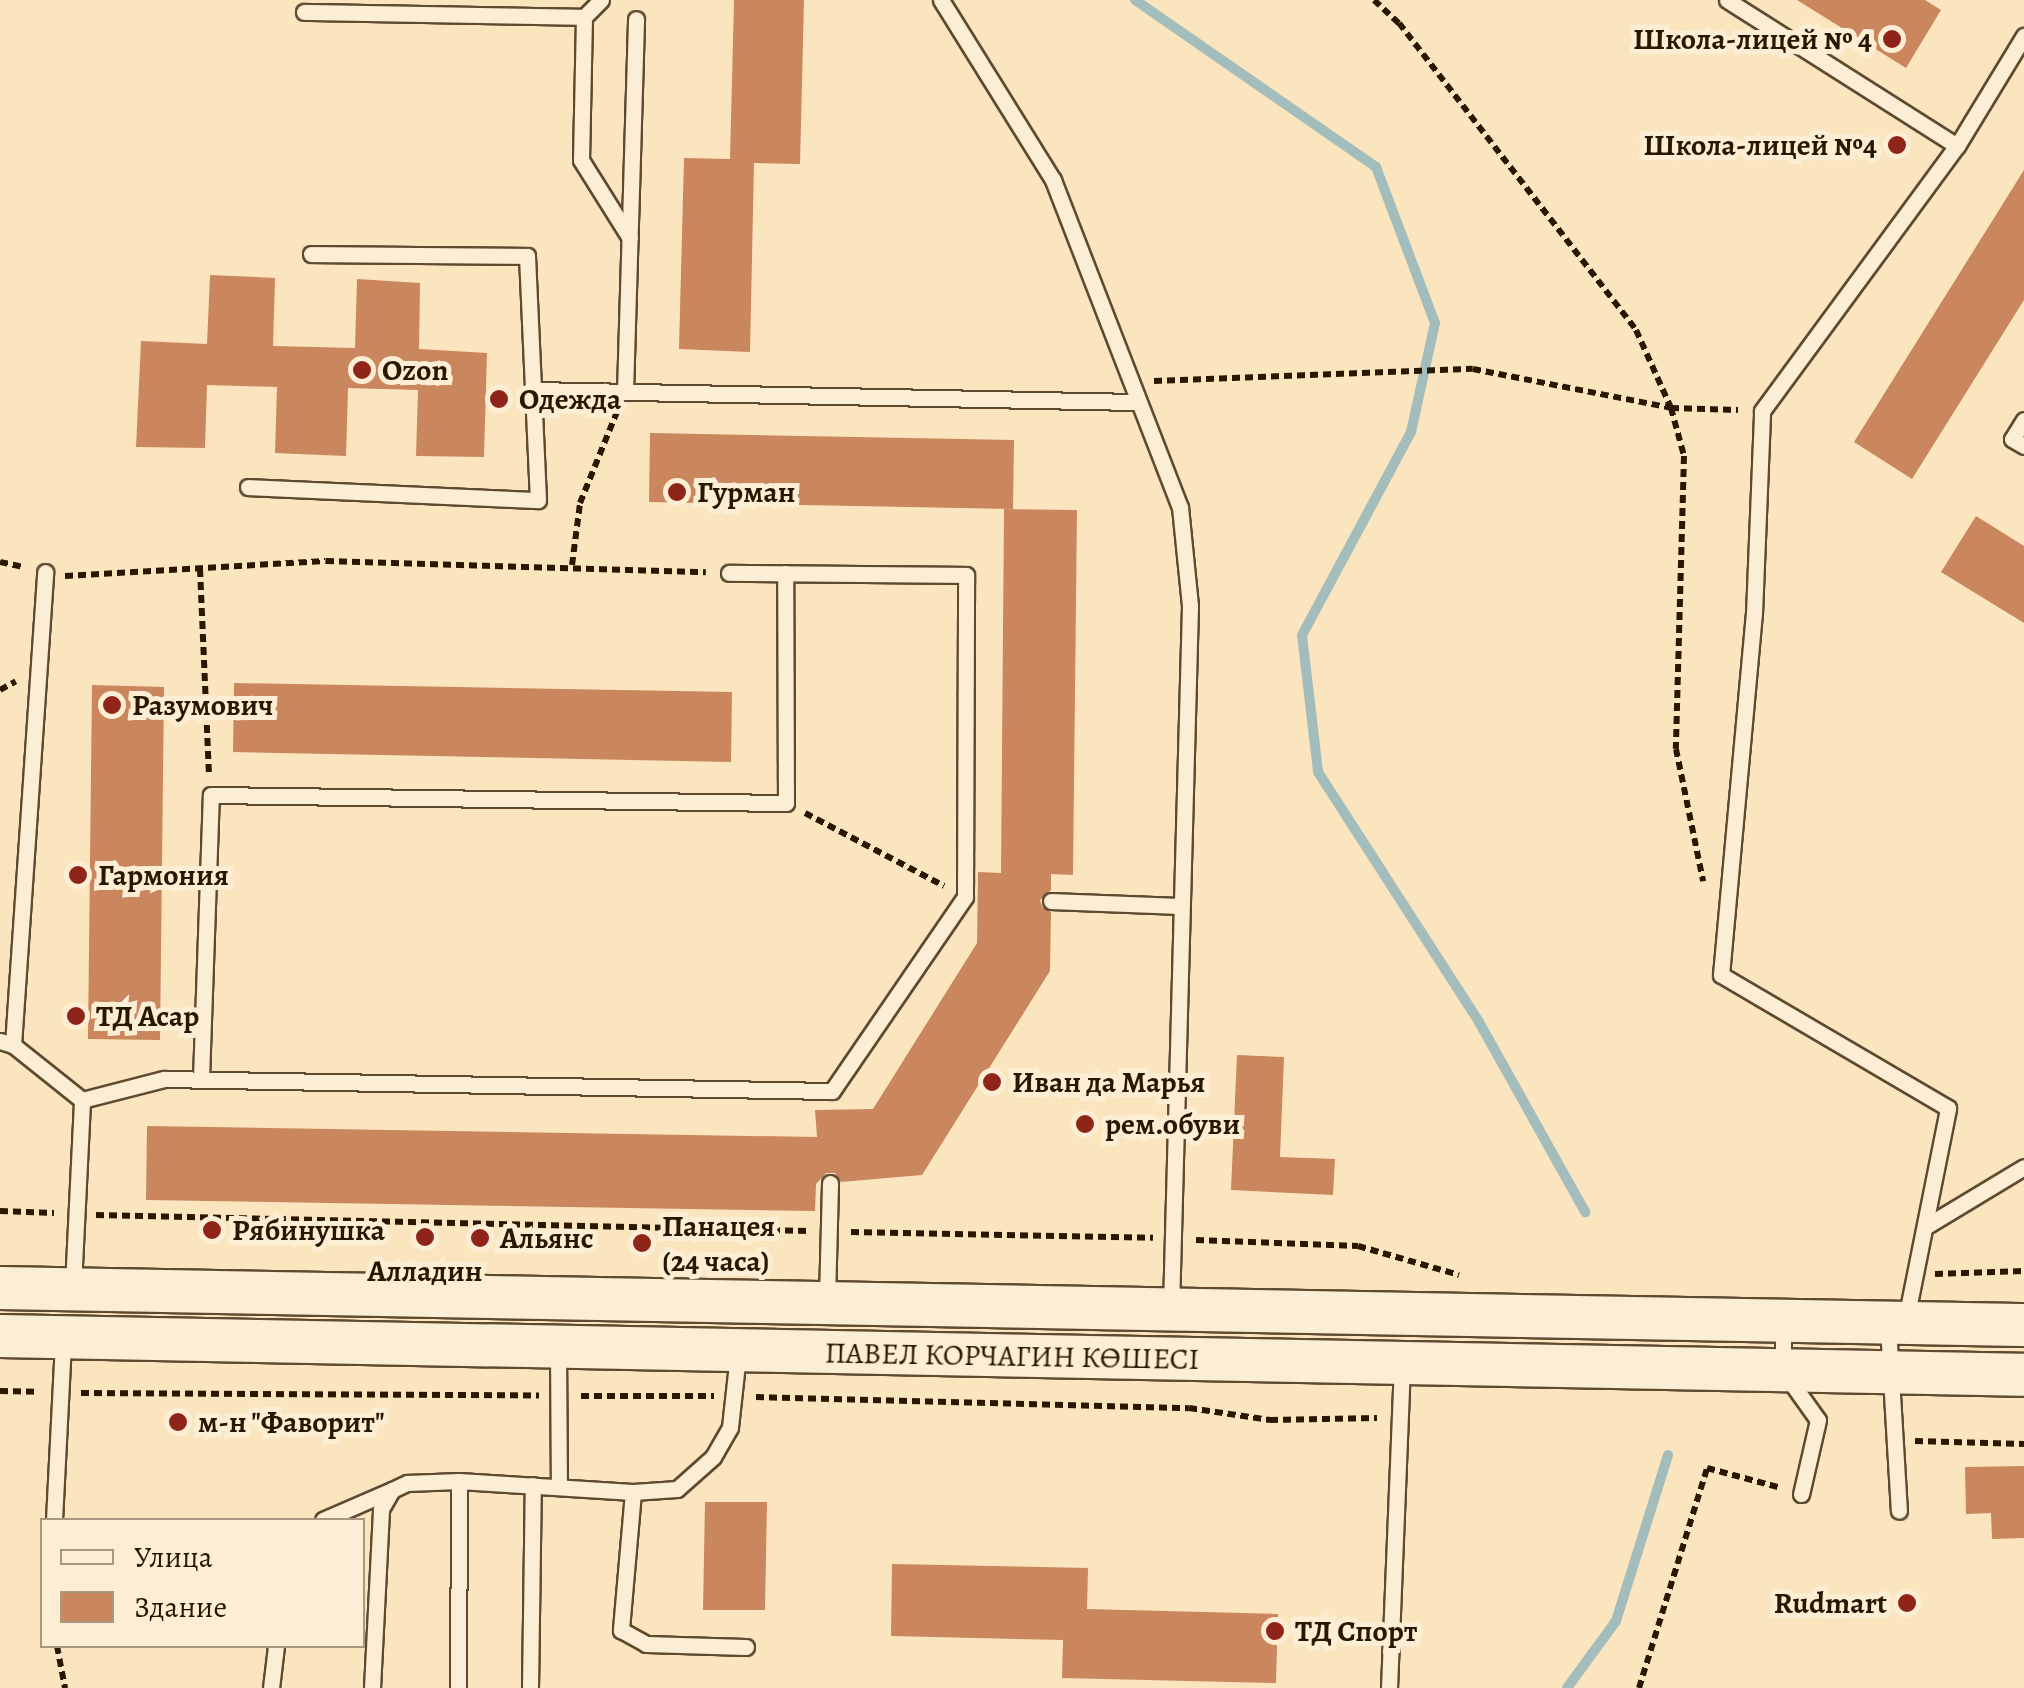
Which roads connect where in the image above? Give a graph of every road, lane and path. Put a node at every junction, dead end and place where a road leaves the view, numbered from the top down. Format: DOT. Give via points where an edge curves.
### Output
graph roads {
  1 [pos="602,0"];
  2 [pos="941,0"];
  3 [pos="1374,0"];
  4 [pos="1727,0"];
  5 [pos="304,12"];
  6 [pos="584,17"];
  7 [pos="636,20"];
  8 [pos="2024,36"];
  9 [pos="1956,146"];
  10 [pos="630,238"];
  11 [pos="311,254"];
  12 [pos="1128,382"];
  13 [pos="533,390"];
  14 [pos="625,392"];
  15 [pos="1136,402"];
  16 [pos="1671,408"];
  17 [pos="1762,411"];
  18 [pos="2024,420"];
  19 [pos="2024,446"];
  20 [pos="248,487"];
  21 [pos="0,562"];
  22 [pos="572,565"];
  23 [pos="200,569"];
  24 [pos="45,572"];
  25 [pos="730,573"];
  26 [pos="784,573"];
  27 [pos="210,796"];
  28 [pos="786,803"];
  29 [pos="971,897"];
  30 [pos="1051,900"];
  31 [pos="1706,900"];
  32 [pos="1178,906"];
  33 [pos="6,1043"];
  34 [pos="200,1078"];
  35 [pos="832,1090"];
  36 [pos="82,1100"];
  37 [pos="832,1110"];
  38 [pos="2024,1167"];
  39 [pos="830,1183"];
  40 [pos="206,1218"];
  41 [pos="1928,1224"];
  42 [pos="829,1231"];
  43 [pos="1172,1238"];
  44 [pos="1358,1246"];
  45 [pos="0,1288"];
  46 [pos="73,1289"];
  47 [pos="472,1296"];
  48 [pos="827,1303"];
  49 [pos="1171,1310"];
  50 [pos="1783,1321"];
  51 [pos="1896,1323"];
  52 [pos="2024,1325"];
  53 [pos="0,1336"];
  54 [pos="64,1337"];
  55 [pos="473,1346"];
  56 [pos="558,1347"];
  57 [pos="739,1350"];
  58 [pos="1402,1364"];
  59 [pos="1783,1372"];
  60 [pos="1889,1375"];
  61 [pos="2024,1376"];
  62 [pos="0,1391"];
  63 [pos="58,1393"];
  64 [pos="558,1395"];
  65 [pos="734,1396"];
  66 [pos="1400,1417"];
  67 [pos="1894,1440"];
  68 [pos="2024,1444"];
  69 [pos="459,1481"];
  70 [pos="533,1485"];
  71 [pos="558,1486"];
  72 [pos="392,1490"];
  73 [pos="633,1492"];
  74 [pos="1801,1494"];
  75 [pos="1898,1511"];
  76 [pos="54,1518"];
  77 [pos="328,1518"];
  78 [pos="746,1646"];
  79 [pos="57,1648"];
  80 [pos="276,1648"];
  81 [pos="65,1688"];
  82 [pos="271,1688"];
  83 [pos="372,1688"];
  84 [pos="458,1688"];
  85 [pos="530,1688"];
  86 [pos="1389,1688"];
  87 [pos="1639,1688"];
  1 -- 6 [label="lane"];
  2 -- 12 [label="lane" via="1054,180"];
  3 -- 16 [label="path" via="1636,330"];
  4 -- 9 [label="lane"];
  5 -- 6 [label="lane"];
  6 -- 10 [label="lane" via="581,160"];
  7 -- 10 [label="lane"];
  8 -- 9 [label="lane"];
  9 -- 17 [label="lane"];
  10 -- 14 [label="lane"];
  11 -- 13 [label="lane" via="527,256"];
  12 -- 15 [label="lane"];
  12 -- 16 [label="path" via="1473,369"];
  13 -- 14 [label="lane"];
  13 -- 20 [label="lane" via="538,500"];
  14 -- 15 [label="lane"];
  14 -- 22 [label="path" via="580,502"];
  15 -- 32 [label="lane" via="1180,507 1190,606"];
  16 -- 17 [label="path"];
  16 -- 31 [label="path" via="1684,456 1676,750"];
  17 -- 41 [label="lane" via="1754,614 1722,976 1948,1108"];
  18 -- 19 [label="lane" via="2012,438"];
  21 -- 24 [label="path"];
  22 -- 23 [label="path" via="326,560"];
  22 -- 25 [label="path"];
  23 -- 24 [label="path" via="76,578"];
  23 -- 27 [label="path"];
  24 -- 33 [label="lane"];
  25 -- 26 [label="lane"];
  26 -- 28 [label="lane"];
  26 -- 29 [label="lane" via="966,574"];
  27 -- 28 [label="lane"];
  27 -- 34 [label="lane"];
  28 -- 29 [label="path"];
  29 -- 35 [label="lane"];
  30 -- 32 [label="lane"];
  32 -- 43 [label="lane"];
  33 -- 36 [label="lane"];
  34 -- 35 [label="lane"];
  34 -- 36 [label="lane" via="164,1079"];
  35 -- 37 [label="lane"];
  36 -- 46 [label="lane"];
  38 -- 41 [label="lane"];
  39 -- 42 [label="lane"];
  40 -- 42 [label="path"];
  41 -- 51 [label="lane"];
  42 -- 43 [label="path"];
  42 -- 48 [label="lane"];
  43 -- 44 [label="path"];
  43 -- 49 [label="lane"];
  45 -- 46 [label="street, ПАВЕЛ КОРЧАГИН КӨШЕСІ"];
  46 -- 47 [label="street, ПАВЕЛ КОРЧАГИН КӨШЕСІ"];
  47 -- 48 [label="street, ПАВЕЛ КОРЧАГИН КӨШЕСІ"];
  47 -- 55 [label="street"];
  48 -- 49 [label="street, ПАВЕЛ КОРЧАГИН КӨШЕСІ"];
  49 -- 50 [label="street, ПАВЕЛ КОРЧАГИН КӨШЕСІ"];
  50 -- 51 [label="street, ПАВЕЛ КОРЧАГИН КӨШЕСІ"];
  50 -- 59 [label="lane"];
  51 -- 52 [label="street, ПАВЕЛ КОРЧАГИН КӨШЕСІ"];
  51 -- 60 [label="lane"];
  53 -- 54 [label="street, ПАВЕЛ КОРЧАГИН КӨШЕСІ"];
  54 -- 55 [label="street, ПАВЕЛ КОРЧАГИН КӨШЕСІ"];
  54 -- 63 [label="lane"];
  55 -- 56 [label="street, ПАВЕЛ КОРЧАГИН КӨШЕСІ"];
  56 -- 57 [label="street, ПАВЕЛ КОРЧАГИН КӨШЕСІ"];
  56 -- 64 [label="lane"];
  57 -- 58 [label="street, ПАВЕЛ КОРЧАГИН КӨШЕСІ"];
  57 -- 65 [label="lane"];
  58 -- 59 [label="street, ПАВЕЛ КОРЧАГИН КӨШЕСІ"];
  58 -- 66 [label="lane"];
  59 -- 60 [label="street, ПАВЕЛ КОРЧАГИН КӨШЕСІ"];
  59 -- 74 [label="lane" via="1818,1420"];
  60 -- 61 [label="street, ПАВЕЛ КОРЧАГИН КӨШЕСІ"];
  60 -- 67 [label="lane"];
  62 -- 63 [label="path"];
  63 -- 64 [label="path"];
  63 -- 76 [label="lane"];
  64 -- 65 [label="path"];
  64 -- 71 [label="lane"];
  65 -- 66 [label="path" via="1189,1408 1270,1420"];
  65 -- 73 [label="lane" via="730,1427 713,1458 677,1488"];
  66 -- 86 [label="lane"];
  67 -- 68 [label="path"];
  67 -- 75 [label="lane"];
  69 -- 70 [label="lane"];
  69 -- 72 [label="lane" via="406,1483"];
  69 -- 84 [label="lane"];
  70 -- 71 [label="lane"];
  70 -- 85 [label="lane"];
  71 -- 73 [label="lane"];
  72 -- 77 [label="lane"];
  72 -- 83 [label="lane" via="381,1509"];
  73 -- 78 [label="lane" via="621,1630 646,1644"];
  74 -- 87 [label="path" via="1707,1468"];
  79 -- 81 [label="path"];
  80 -- 82 [label="lane"];
}
